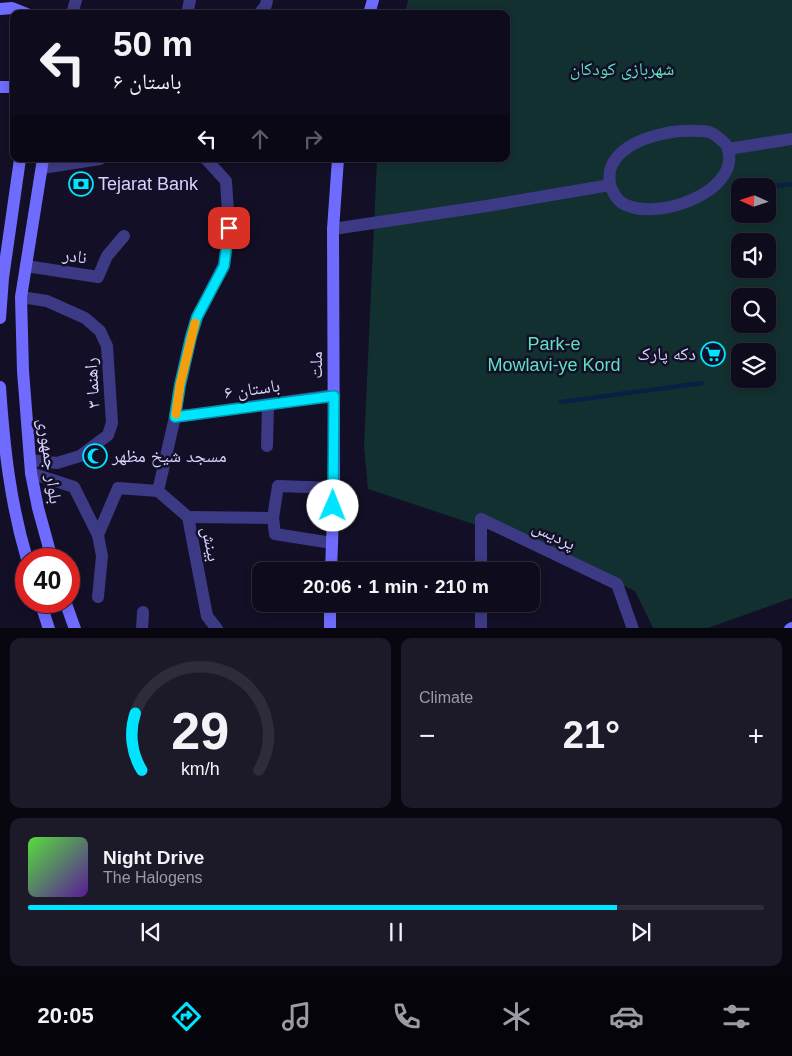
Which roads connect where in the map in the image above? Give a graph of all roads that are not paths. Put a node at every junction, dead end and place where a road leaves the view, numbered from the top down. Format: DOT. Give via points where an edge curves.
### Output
graph roads {
  1 [pos="0,6"];
  2 [pos="17,10"];
  3 [pos="792,139"];
  4 [pos="728,149"];
  5 [pos="20,162"];
  6 [pos="57,162"];
  7 [pos="209,162"];
  8 [pos="338,162"];
  9 [pos="43,163"];
  10 [pos="610,185"];
  11 [pos="333,228"];
  12 [pos="124,236"];
  13 [pos="26,266"];
  14 [pos="22,297"];
  15 [pos="0,318"];
  16 [pos="0,387"];
  17 [pos="334,396"];
  18 [pos="268,405"];
  19 [pos="175,417"];
  20 [pos="267,446"];
  21 [pos="30,460"];
  22 [pos="31,474"];
  23 [pos="334,488"];
  24 [pos="158,491"];
  25 [pos="188,517"];
  26 [pos="273,518"];
  27 [pos="98,535"];
  28 [pos="332,543"];
  29 [pos="24,548"];
  30 [pos="49,548"];
  31 [pos="331,562"];
  32 [pos="481,562"];
  33 [pos="98,597"];
  34 [pos="142,612"];
  35 [pos="330,612"];
  36 [pos="481,612"];
  37 [pos="44,613"];
  38 [pos="69,613"];
  39 [pos="50,628"];
  40 [pos="75,628"];
  41 [pos="142,628"];
  42 [pos="217,628"];
  43 [pos="330,628"];
  44 [pos="481,628"];
  45 [pos="633,628"];
  1 -- 2 [label="main road"];
  3 -- 4 [label="street"];
  4 -- 10 [label="street" via="709,131 683,130 657,135 628,147 613,162 609,173"];
  4 -- 10 [label="street" via="730,159 721,180 697,199 674,207 642,210 622,203"];
  5 -- 15 [label="main road"];
  6 -- 9 [label="street"];
  7 -- 19 [label="street" via="226,181 229,228 224,266 197,317"];
  8 -- 11 [label="main road, ملت"];
  9 -- 13 [label="main road, بلوار جمهوری"];
  10 -- 11 [label="street"];
  11 -- 17 [label="main road, ملت"];
  12 -- 13 [label="street, نادر" via="107,256 98,277"];
  13 -- 14 [label="main road, بلوار جمهوری"];
  14 -- 21 [label="main road, بلوار جمهوری" via="23,371"];
  14 -- 21 [label="street, راهنما ۳" via="47,301 85,318 100,331 107,346 112,423 108,435 80,456 57,463"];
  16 -- 29 [label="main road" via="12,499"];
  17 -- 18 [label="street, باستان ۶"];
  17 -- 23 [label="main road, ملت"];
  18 -- 19 [label="street, باستان ۶"];
  18 -- 20 [label="street"];
  19 -- 24 [label="street"];
  21 -- 22 [label="main road, بلوار جمهوری"];
  22 -- 27 [label="street" via="74,487"];
  22 -- 30 [label="main road, بلوار جمهوری"];
  23 -- 26 [label="street" via="278,486"];
  23 -- 28 [label="main road, ملت"];
  24 -- 25 [label="street, بینش"];
  24 -- 27 [label="street" via="118,488"];
  25 -- 26 [label="street"];
  25 -- 42 [label="street, بینش" via="207,616"];
  26 -- 28 [label="street" via="275,534"];
  27 -- 33 [label="street" via="102,556"];
  28 -- 31 [label="main road, ملت"];
  32 -- 45 [label="street, پردیس" via="481,519 617,584"];
  34 -- 41 [label="street"];
  35 -- 43 [label="main road"];
  36 -- 44 [label="street"];
  37 -- 39 [label="main road"];
  38 -- 40 [label="main road"];
}
